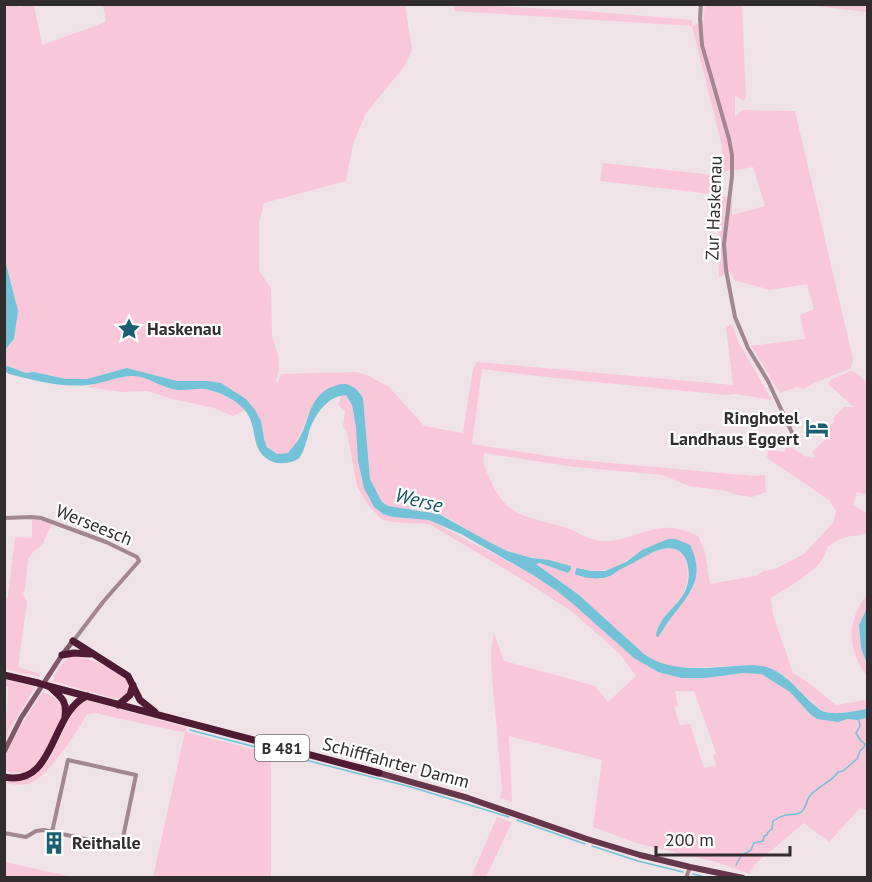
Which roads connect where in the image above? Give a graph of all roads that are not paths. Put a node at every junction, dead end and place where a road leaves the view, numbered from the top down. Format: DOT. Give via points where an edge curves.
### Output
graph roads {
  1 [pos="701,4"];
  2 [pos="794,437"];
  3 [pos="4,518"];
  4 [pos="73,641"];
  5 [pos="93,654"];
  6 [pos="62,655"];
  7 [pos="4,675"];
  8 [pos="133,685"];
  9 [pos="48,686"];
  10 [pos="87,696"];
  11 [pos="118,705"];
  12 [pos="159,715"];
  13 [pos="64,722"];
  14 [pos="4,752"];
  15 [pos="379,773"];
  16 [pos="4,777"];
  17 [pos="52,832"];
  18 [pos="4,833"];
  19 [pos="690,867"];
  20 [pos="686,878"];
  21 [pos="743,878"];
  1 -- 2 [label="street, Zur Haskenau" via="702,45 732,155 724,244 735,317"];
  3 -- 4 [label="street, Werseesch" via="41,518 137,557 139,561"];
  4 -- 5 [label="highway, B 481"];
  4 -- 6 [label="street"];
  5 -- 6 [label="highway"];
  5 -- 8 [label="highway, B 481" via="128,676"];
  6 -- 14 [label="street"];
  7 -- 9 [label="highway, Schifffahrter Damm / B 481, bridge"];
  8 -- 11 [label="highway" via="130,695"];
  8 -- 12 [label="highway, B 481" via="140,700"];
  9 -- 10 [label="highway, Schifffahrter Damm / B 481"];
  9 -- 13 [label="highway" via="64,701"];
  10 -- 11 [label="highway, Schifffahrter Damm / B 481"];
  10 -- 13 [label="highway" via="77,702"];
  11 -- 12 [label="highway, Schifffahrter Damm / B 481"];
  12 -- 15 [label="highway, Schifffahrter Damm / B 481"];
  13 -- 16 [label="highway" via="39,768 23,777"];
  15 -- 19 [label="main road, Schifffahrter Damm / B 481" via="477,800 619,849"];
  17 -- 17 [label="street" via="121,847 136,775 68,760"];
  17 -- 18 [label="street" via="40,830 26,837"];
  19 -- 20 [label="street"];
  19 -- 21 [label="main road, Schifffahrter Damm / B 481"];
}
